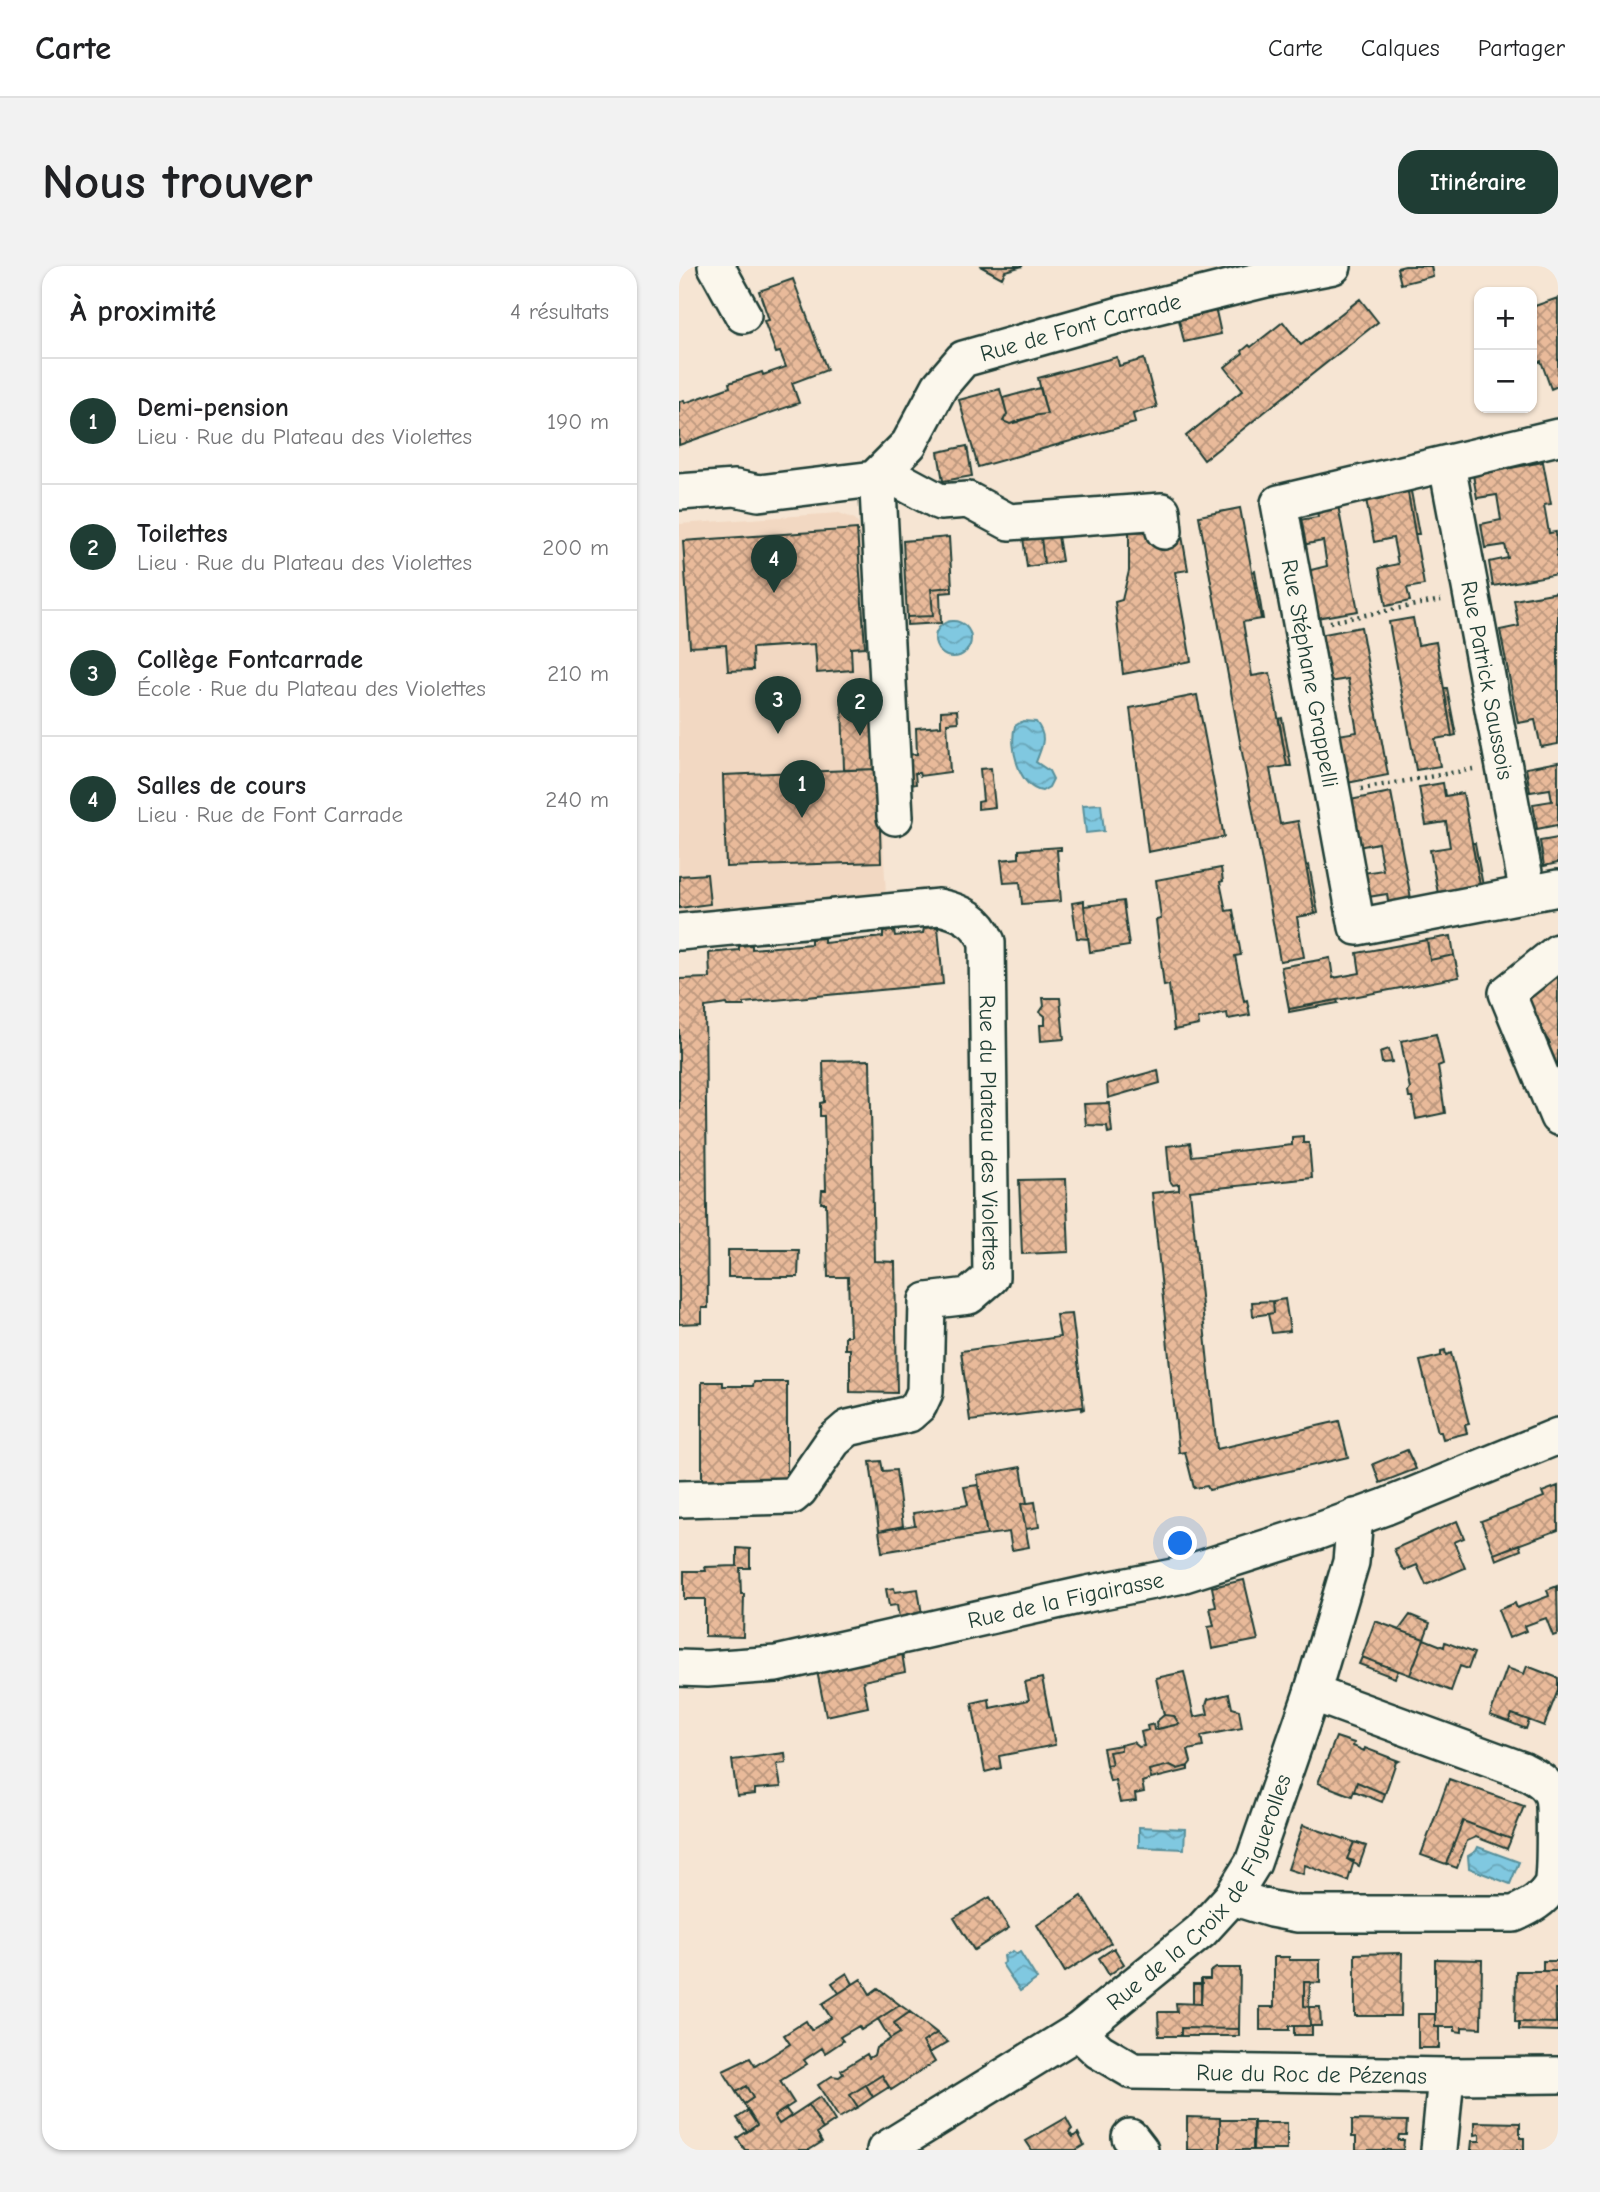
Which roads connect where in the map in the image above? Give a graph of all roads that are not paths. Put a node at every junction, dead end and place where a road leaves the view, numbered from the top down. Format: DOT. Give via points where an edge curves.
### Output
graph roads {
  1 [pos="716,266"];
  2 [pos="1333,266"];
  3 [pos="743,315"];
  4 [pos="1558,437"];
  5 [pos="1447,465"];
  6 [pos="874,479"];
  7 [pos="679,492"];
  8 [pos="1164,531"];
  9 [pos="895,817"];
  10 [pos="1543,891"];
  11 [pos="679,932"];
  12 [pos="1558,952"];
  13 [pos="1558,1116"];
  14 [pos="1558,1436"];
  15 [pos="679,1499"];
  16 [pos="1355,1517"];
  17 [pos="679,1668"];
  18 [pos="1312,1693"];
  19 [pos="1232,1897"];
  20 [pos="1078,2031"];
  21 [pos="1558,2075"];
  22 [pos="1446,2076"];
  23 [pos="885,2150"];
  24 [pos="1439,2150"];
  1 -- 3 [label="street"];
  2 -- 6 [label="street, Rue de Font Carrade" via="1116,316 963,359 940,386 909,444"];
  4 -- 5 [label="street, Rue Stéphane Grappelli"];
  5 -- 10 [label="street, Rue Patrick Saussois" via="1503,764"];
  5 -- 10 [label="street, Rue Stéphane Grappelli" via="1279,503 1357,927"];
  6 -- 7 [label="street" via="759,493 735,488"];
  6 -- 8 [label="street" via="890,474 940,502 968,500 1009,522 1162,511"];
  6 -- 9 [label="street"];
  11 -- 15 [label="street, Rue du Plateau des Violettes" via="939,907 968,916 982,929 987,942 991,1277 969,1296 927,1301 925,1392 909,1414 848,1428 792,1496"];
  12 -- 13 [label="street" via="1507,993"];
  14 -- 16 [label="street, Rue de la Figairasse"];
  16 -- 17 [label="street, Rue de la Figairasse" via="1147,1583 776,1664"];
  16 -- 18 [label="street, Rue de la Croix de Figuerolles" via="1351,1562"];
  18 -- 19 [label="street, Rue de la Croix de Figuerolles" via="1253,1863"];
  18 -- 19 [label="street" via="1542,1780 1553,1797 1553,1882 1543,1897 1514,1914 1298,1914"];
  19 -- 20 [label="street, Rue de la Croix de Figuerolles" via="1201,1931"];
  20 -- 22 [label="street, Rue du Roc de Pézenas" via="1099,2051 1133,2071"];
  20 -- 23 [label="street, Rue de la Croix de Figuerolles"];
  21 -- 22 [label="street, Rue du Roc de Pézenas"];
  22 -- 24 [label="street"];
}
